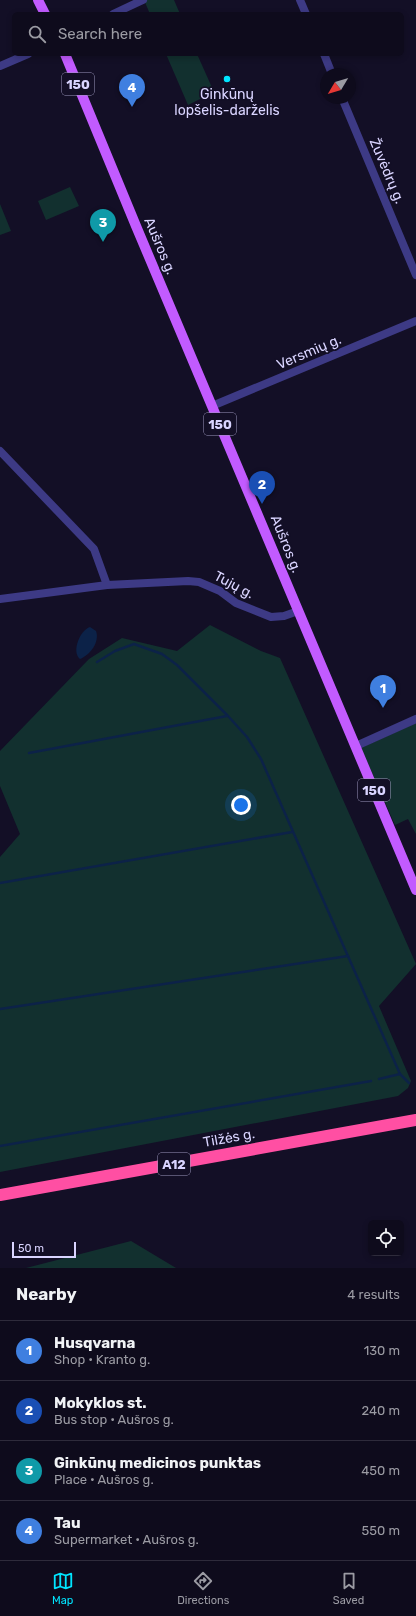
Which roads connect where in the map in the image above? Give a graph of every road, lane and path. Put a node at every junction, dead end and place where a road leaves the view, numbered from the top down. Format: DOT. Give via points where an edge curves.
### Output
graph roads {
  1 [pos="38,0"];
  2 [pos="142,0"];
  3 [pos="300,0"];
  4 [pos="44,12"];
  5 [pos="117,12"];
  6 [pos="305,12"];
  7 [pos="23,56"];
  8 [pos="66,56"];
  9 [pos="325,56"];
  10 [pos="0,66"];
  11 [pos="330,68"];
  12 [pos="345,104"];
  13 [pos="416,275"];
  14 [pos="416,321"];
  15 [pos="212,406"];
  16 [pos="0,452"];
  17 [pos="107,586"];
  18 [pos="0,599"];
  19 [pos="298,611"];
  20 [pos="416,719"];
  21 [pos="356,746"];
  22 [pos="416,890"];
  23 [pos="416,1120"];
  24 [pos="0,1195"];
  1 -- 4 [label="main road"];
  2 -- 5 [label="street"];
  3 -- 6 [label="street"];
  7 -- 10 [label="street"];
  8 -- 15 [label="main road, Aušros g. / 150"];
  9 -- 11 [label="street"];
  12 -- 13 [label="street, Žuvėdrų g."];
  14 -- 15 [label="street, Versmių g."];
  15 -- 19 [label="main road, Aušros g. / 150"];
  16 -- 17 [label="street" via="94,550"];
  17 -- 18 [label="street, Tujų g."];
  17 -- 19 [label="street, Tujų g." via="199,582 220,591 236,603 271,617"];
  19 -- 21 [label="main road, Aušros g. / 150"];
  20 -- 21 [label="street"];
  21 -- 22 [label="main road, Aušros g. / 150"];
  23 -- 24 [label="highway, Tilžės g. / A12"];
}
